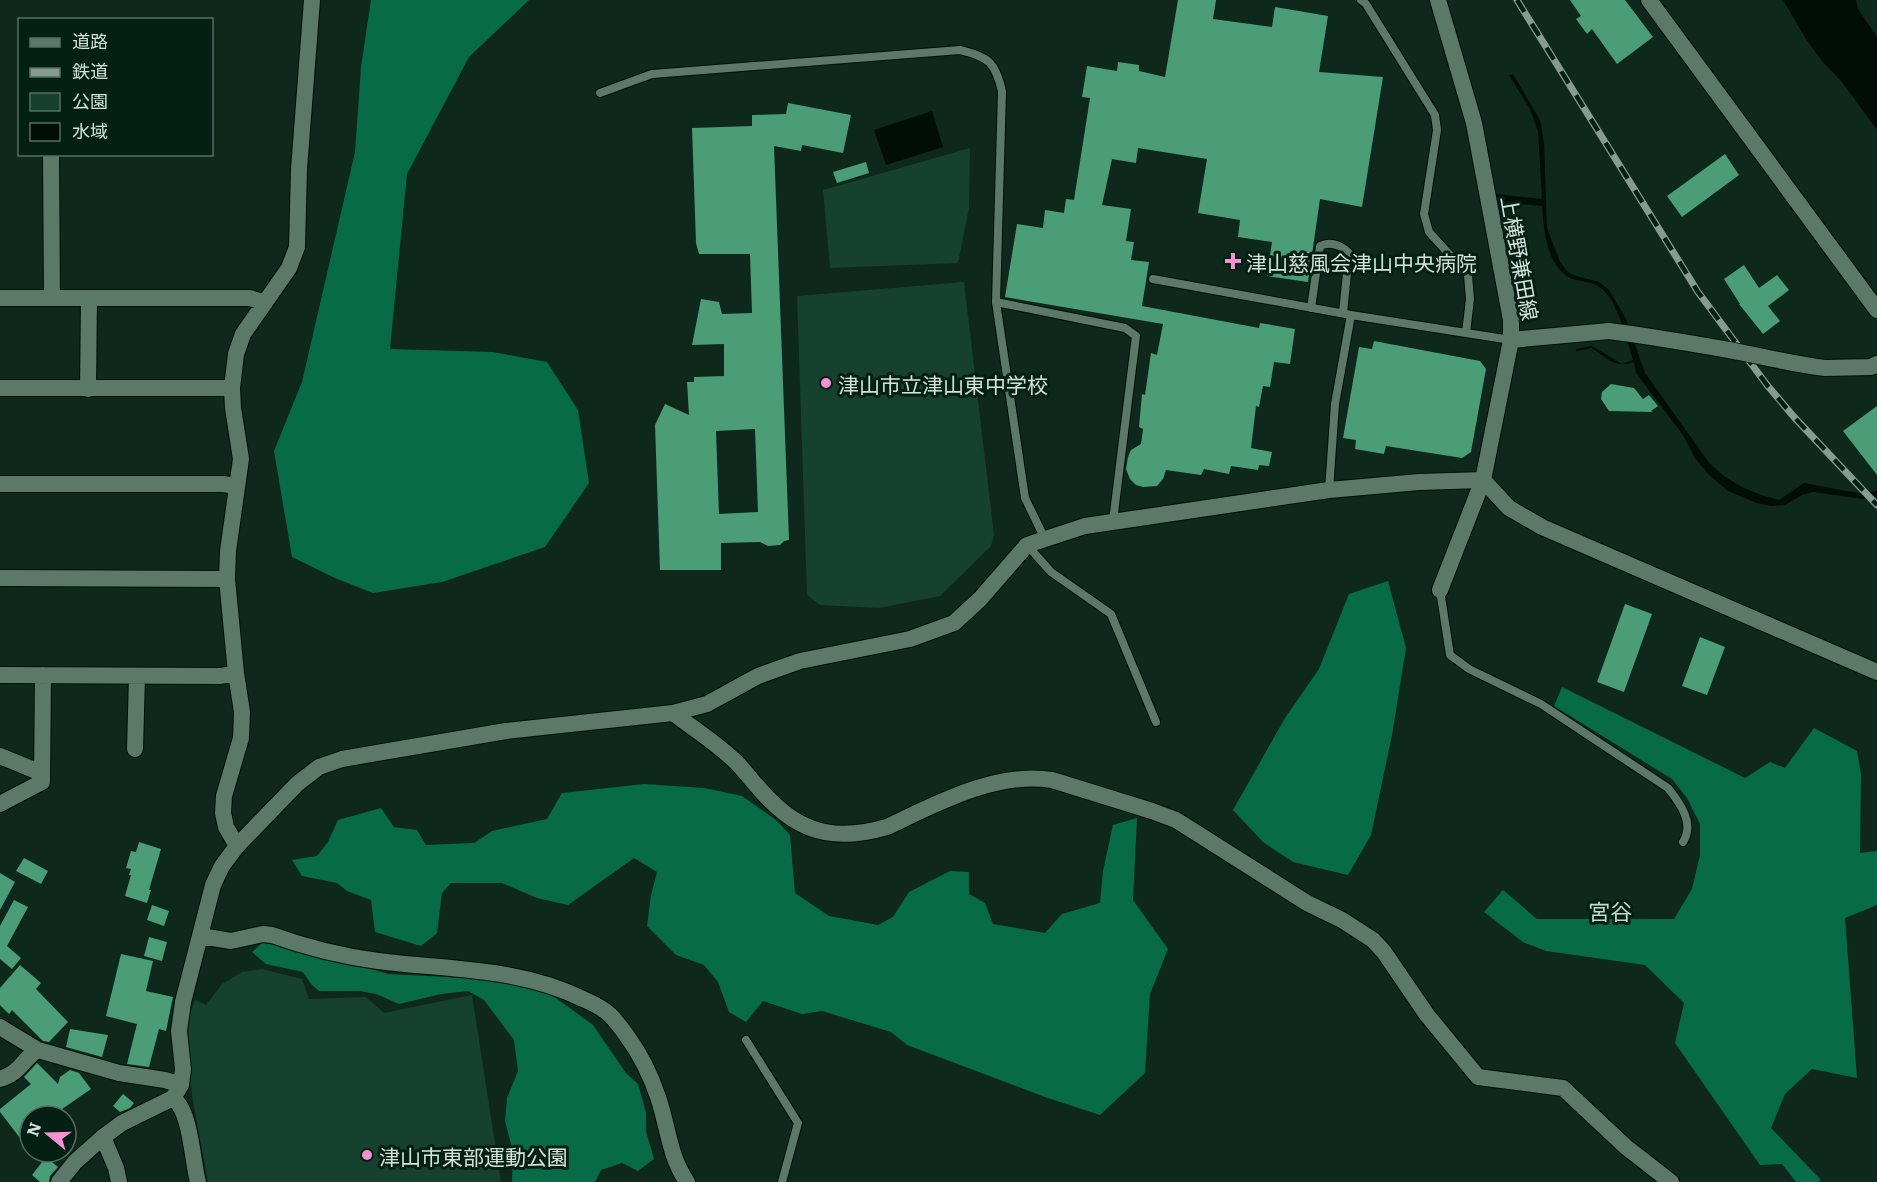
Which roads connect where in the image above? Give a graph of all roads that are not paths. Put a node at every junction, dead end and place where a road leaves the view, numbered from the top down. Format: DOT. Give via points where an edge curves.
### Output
graph roads {
  1 [pos="312,0"];
  2 [pos="1361,0"];
  3 [pos="1438,0"];
  4 [pos="1650,0"];
  5 [pos="600,93"];
  6 [pos="51,156"];
  7 [pos="1153,279"];
  8 [pos="0,298"];
  9 [pos="52,298"];
  10 [pos="89,298"];
  11 [pos="996,302"];
  12 [pos="265,303"];
  13 [pos="1311,308"];
  14 [pos="1877,310"];
  15 [pos="1347,314"];
  16 [pos="1466,333"];
  17 [pos="1511,340"];
  18 [pos="1877,364"];
  19 [pos="0,388"];
  20 [pos="232,388"];
  21 [pos="88,389"];
  22 [pos="1483,480"];
  23 [pos="0,484"];
  24 [pos="237,486"];
  25 [pos="1329,490"];
  26 [pos="1113,521"];
  27 [pos="1045,539"];
  28 [pos="1027,545"];
  29 [pos="0,578"];
  30 [pos="227,579"];
  31 [pos="1440,590"];
  32 [pos="1877,672"];
  33 [pos="236,673"];
  34 [pos="0,675"];
  35 [pos="43,675"];
  36 [pos="136,676"];
  37 [pos="673,713"];
  38 [pos="1156,722"];
  39 [pos="135,749"];
  40 [pos="0,756"];
  41 [pos="42,770"];
  42 [pos="0,804"];
  43 [pos="1683,842"];
  44 [pos="237,846"];
  45 [pos="201,936"];
  46 [pos="0,1027"];
  47 [pos="746,1040"];
  48 [pos="38,1050"];
  49 [pos="0,1079"];
  50 [pos="177,1091"];
  51 [pos="103,1137"];
  52 [pos="59,1182"];
  53 [pos="119,1182"];
  54 [pos="198,1182"];
  55 [pos="687,1182"];
  56 [pos="782,1182"];
  57 [pos="1671,1182"];
  1 -- 12 [label="street" via="297,247 289,268"];
  2 -- 16 [label="lane" via="1435,115 1437,130 1424,214 1429,232 1468,275"];
  3 -- 17 [label="street, 上横野兼田線" via="1474,123 1511,321"];
  4 -- 14 [label="street"];
  5 -- 11 [label="lane" via="652,74 960,50 974,53 996,69 1002,91"];
  6 -- 9 [label="street"];
  7 -- 13 [label="lane"];
  8 -- 9 [label="street"];
  9 -- 10 [label="street"];
  10 -- 12 [label="street" via="250,298"];
  10 -- 21 [label="street"];
  11 -- 26 [label="lane" via="1125,328 1136,336"];
  11 -- 27 [label="lane" via="1025,498"];
  12 -- 20 [label="street" via="243,334"];
  13 -- 15 [label="lane"];
  13 -- 15 [label="lane" via="1320,246 1341,246 1348,253"];
  15 -- 16 [label="lane"];
  15 -- 25 [label="lane"];
  16 -- 17 [label="lane"];
  17 -- 18 [label="street, 上横野兼田線, bridge" via="1609,331 1825,368"];
  17 -- 22 [label="street"];
  19 -- 21 [label="street"];
  20 -- 21 [label="street"];
  20 -- 24 [label="street" via="241,459"];
  22 -- 25 [label="street"];
  22 -- 31 [label="street"];
  22 -- 32 [label="street" via="1509,508 1542,527"];
  23 -- 24 [label="street"];
  24 -- 30 [label="street"];
  25 -- 26 [label="street"];
  26 -- 27 [label="street"];
  27 -- 28 [label="street"];
  28 -- 37 [label="street" via="954,623 910,639 800,661 758,676 706,704"];
  28 -- 38 [label="lane" via="1051,572 1111,614"];
  29 -- 30 [label="street"];
  30 -- 33 [label="street"];
  31 -- 43 [label="lane" via="1450,655 1469,669 1541,704 1668,788 1681,805 1687,824"];
  33 -- 36 [label="street"];
  33 -- 44 [label="street" via="241,738 223,813"];
  34 -- 35 [label="street"];
  35 -- 36 [label="street"];
  35 -- 41 [label="street"];
  36 -- 39 [label="street"];
  37 -- 44 [label="street" via="506,731 342,759 319,767 297,784"];
  37 -- 57 [label="street" via="720,748 784,813 815,831 871,832 979,788 1037,778 1176,820 1373,940 1478,1077 1563,1088 1626,1147"];
  40 -- 41 [label="street"];
  41 -- 42 [label="street" via="42,782"];
  44 -- 45 [label="street" via="213,885"];
  45 -- 50 [label="street" via="183,1002 179,1031 183,1069"];
  45 -- 55 [label="street" via="231,941 272,935 330,954 510,975 562,989 599,1007 628,1038 645,1067 658,1097 670,1149"];
  46 -- 48 [label="street"];
  47 -- 56 [label="lane" via="798,1123"];
  48 -- 49 [label="street" via="11,1075"];
  48 -- 50 [label="street" via="119,1073 165,1080"];
  50 -- 51 [label="street"];
  50 -- 54 [label="street"];
  51 -- 52 [label="street"];
  51 -- 53 [label="street"];
}
